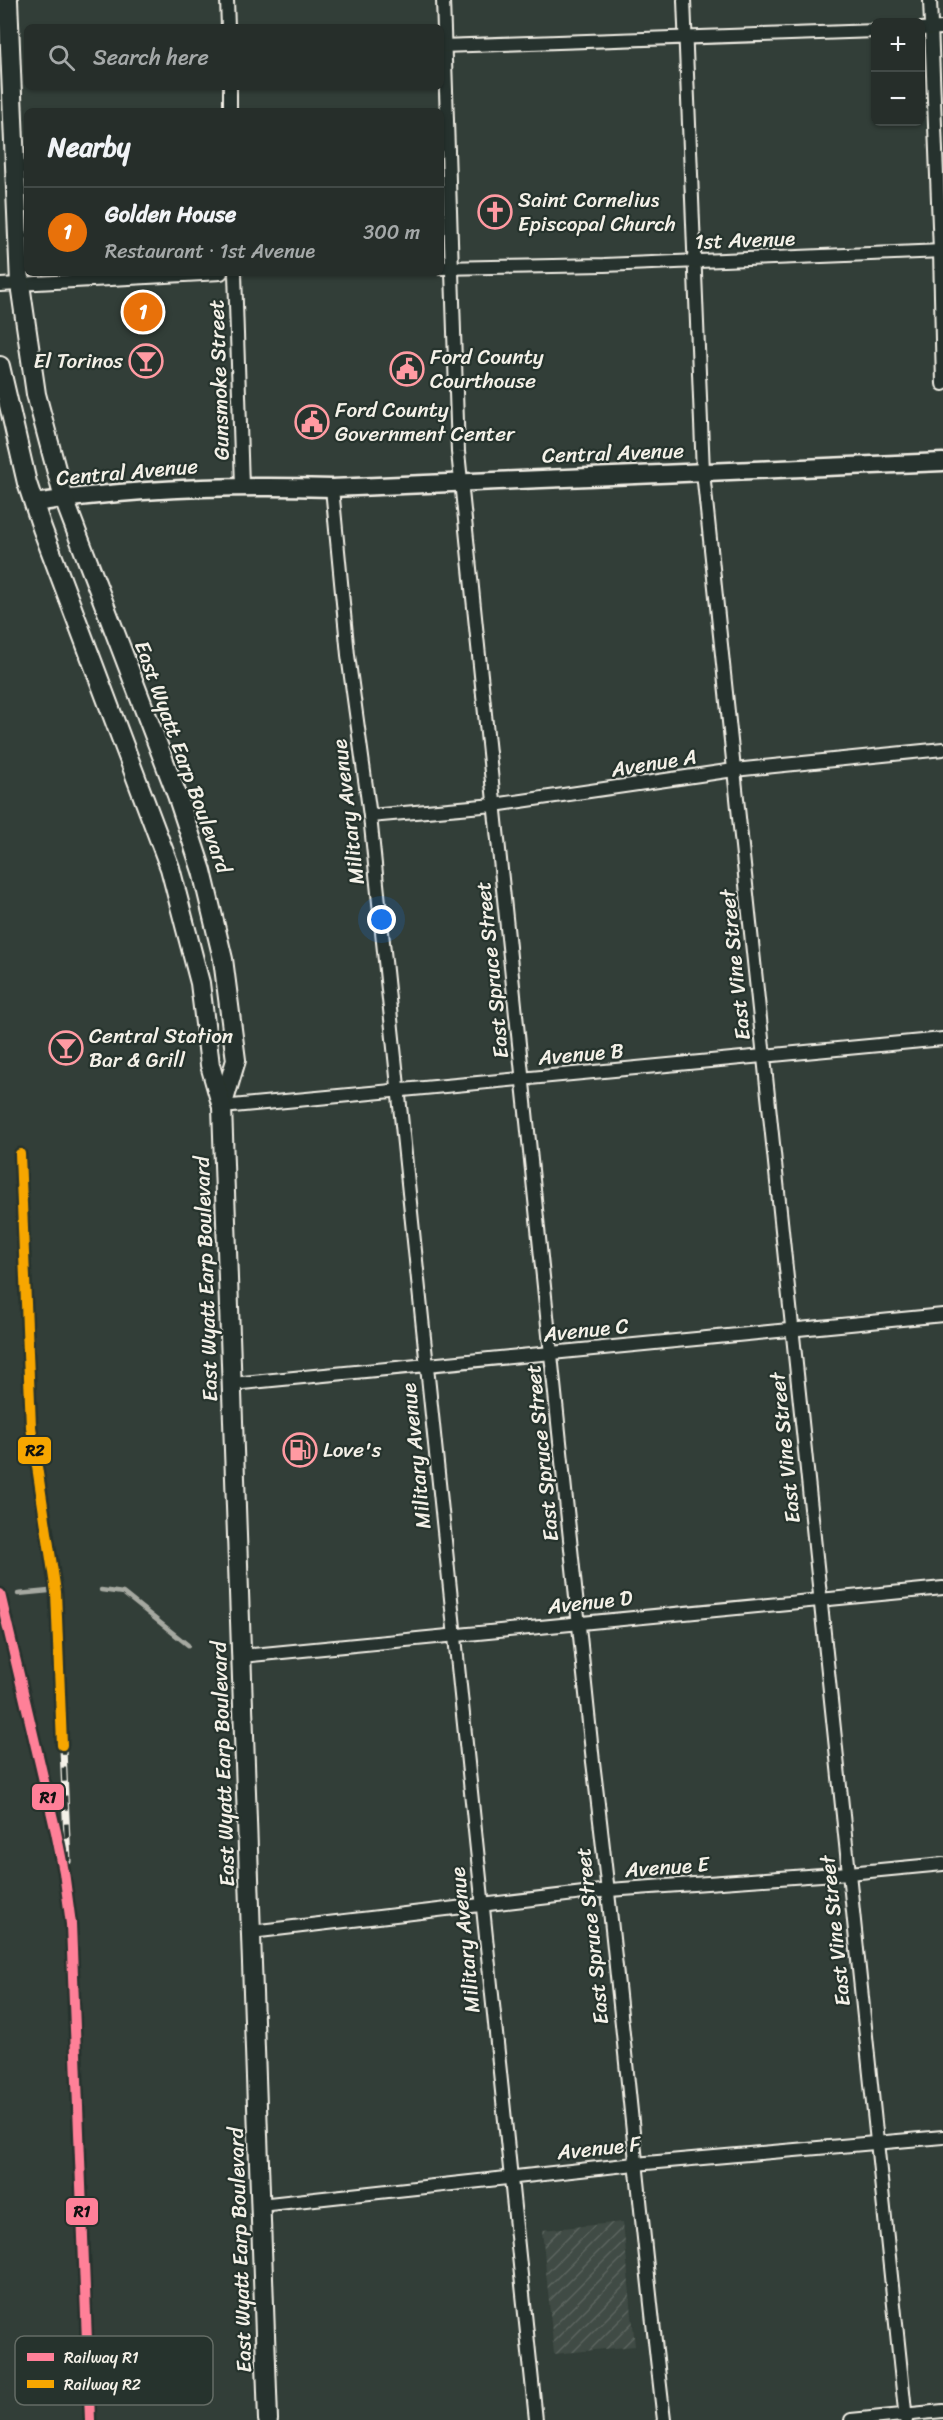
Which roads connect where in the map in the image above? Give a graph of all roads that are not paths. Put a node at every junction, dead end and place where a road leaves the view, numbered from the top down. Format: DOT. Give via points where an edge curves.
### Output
graph roads {
  1 [pos="8,0"];
  2 [pos="227,0"];
  3 [pos="443,0"];
  4 [pos="684,0"];
  5 [pos="930,0"];
  6 [pos="228,24"];
  7 [pos="443,24"];
  8 [pos="932,29"];
  9 [pos="871,31"];
  10 [pos="686,37"];
  11 [pos="444,46"];
  12 [pos="5,61"];
  13 [pos="230,90"];
  14 [pos="444,90"];
  15 [pos="230,108"];
  16 [pos="444,108"];
  17 [pos="444,120"];
  18 [pos="942,251"];
  19 [pos="695,261"];
  20 [pos="446,268"];
  21 [pos="166,276"];
  22 [pos="235,276"];
  23 [pos="20,284"];
  24 [pos="0,285"];
  25 [pos="0,366"];
  26 [pos="943,384"];
  27 [pos="943,462"];
  28 [pos="703,472"];
  29 [pos="461,482"];
  30 [pos="242,486"];
  31 [pos="332,488"];
  32 [pos="64,499"];
  33 [pos="34,503"];
  34 [pos="943,749"];
  35 [pos="734,770"];
  36 [pos="494,805"];
  37 [pos="370,816"];
  38 [pos="943,1039"];
  39 [pos="764,1056"];
  40 [pos="523,1079"];
  41 [pos="399,1091"];
  42 [pos="222,1107"];
  43 [pos="943,1315"];
  44 [pos="792,1330"];
  45 [pos="551,1353"];
  46 [pos="426,1365"];
  47 [pos="232,1384"];
  48 [pos="943,1588"];
  49 [pos="820,1600"];
  50 [pos="579,1623"];
  51 [pos="454,1635"];
  52 [pos="241,1656"];
  53 [pos="943,1864"];
  54 [pos="849,1873"];
  55 [pos="609,1890"];
  56 [pos="481,1904"];
  57 [pos="251,1932"];
  58 [pos="943,2137"];
  59 [pos="877,2144"];
  60 [pos="635,2164"];
  61 [pos="511,2177"];
  62 [pos="260,2205"];
  63 [pos="943,2411"];
  64 [pos="905,2417"];
  65 [pos="268,2420"];
  66 [pos="536,2420"];
  67 [pos="664,2420"];
  68 [pos="852,2420"];
  1 -- 12 [label="main road"];
  2 -- 6 [label="street"];
  3 -- 7 [label="street, East Spruce Street"];
  4 -- 10 [label="street, East Vine Street"];
  5 -- 8 [label="street"];
  8 -- 18 [label="street"];
  9 -- 10 [label="street"];
  10 -- 11 [label="street"];
  10 -- 19 [label="street, East Vine Street"];
  12 -- 23 [label="main road"];
  13 -- 15 [label="street"];
  14 -- 16 [label="street, East Spruce Street"];
  17 -- 20 [label="street, East Spruce Street"];
  18 -- 19 [label="street, 1st Avenue"];
  18 -- 26 [label="street"];
  19 -- 20 [label="street, 1st Avenue"];
  19 -- 28 [label="street, East Vine Street"];
  20 -- 29 [label="street, East Spruce Street"];
  21 -- 23 [label="street"];
  22 -- 30 [label="street, Gunsmoke Street"];
  23 -- 24 [label="street"];
  23 -- 32 [label="main road, East Wyatt Earp Boulevard" via="36,394"];
  25 -- 33 [label="main road, East Wyatt Earp Boulevard" via="14,435"];
  27 -- 28 [label="street, Central Avenue"];
  28 -- 29 [label="street, Central Avenue"];
  28 -- 35 [label="street, East Vine Street"];
  29 -- 31 [label="street, Central Avenue"];
  29 -- 36 [label="street, East Spruce Street"];
  30 -- 31 [label="street, Central Avenue"];
  30 -- 32 [label="street, Central Avenue"];
  31 -- 37 [label="street, Military Avenue" via="348,655"];
  32 -- 33 [label="street, Central Avenue"];
  32 -- 42 [label="main road, East Wyatt Earp Boulevard" via="202,871 223,959 236,1060"];
  33 -- 42 [label="main road, East Wyatt Earp Boulevard" via="170,868 200,983 210,1065"];
  34 -- 35 [label="street, Avenue A"];
  35 -- 36 [label="street, Avenue A"];
  35 -- 39 [label="street, East Vine Street"];
  36 -- 37 [label="street, Avenue A"];
  36 -- 40 [label="street, East Spruce Street"];
  37 -- 41 [label="street, Military Avenue"];
  38 -- 39 [label="street, Avenue B"];
  39 -- 40 [label="street, Avenue B"];
  39 -- 44 [label="street, East Vine Street"];
  40 -- 41 [label="street, Avenue B"];
  40 -- 45 [label="street, East Spruce Street"];
  41 -- 42 [label="street, Avenue B"];
  41 -- 46 [label="street, Military Avenue"];
  42 -- 47 [label="main road, East Wyatt Earp Boulevard"];
  43 -- 44 [label="street, Avenue C"];
  44 -- 45 [label="street, Avenue C"];
  44 -- 49 [label="street, East Vine Street"];
  45 -- 46 [label="street, Avenue C"];
  45 -- 50 [label="street, East Spruce Street"];
  46 -- 47 [label="street, Avenue C"];
  46 -- 51 [label="street, Military Avenue"];
  47 -- 52 [label="main road, East Wyatt Earp Boulevard"];
  48 -- 49 [label="street, Avenue D"];
  49 -- 50 [label="street, Avenue D"];
  49 -- 54 [label="street, East Vine Street"];
  50 -- 51 [label="street, Avenue D"];
  50 -- 55 [label="street, East Spruce Street"];
  51 -- 52 [label="street, Avenue D"];
  51 -- 56 [label="street, Military Avenue"];
  52 -- 57 [label="main road, East Wyatt Earp Boulevard"];
  53 -- 54 [label="street, Avenue E"];
  54 -- 55 [label="street, Avenue E"];
  54 -- 59 [label="street, East Vine Street"];
  55 -- 56 [label="street, Avenue E"];
  55 -- 60 [label="street, East Spruce Street"];
  56 -- 57 [label="street, Avenue E"];
  56 -- 61 [label="street, Military Avenue"];
  57 -- 62 [label="main road, East Wyatt Earp Boulevard"];
  58 -- 59 [label="street, Avenue F"];
  59 -- 60 [label="street, Avenue F"];
  59 -- 64 [label="street, East Vine Street"];
  60 -- 61 [label="street, Avenue F"];
  60 -- 67 [label="street, East Spruce Street"];
  61 -- 62 [label="street, Avenue F"];
  61 -- 66 [label="street, Military Avenue"];
  62 -- 65 [label="main road, East Wyatt Earp Boulevard"];
  63 -- 64 [label="street"];
  64 -- 68 [label="street"];
}
